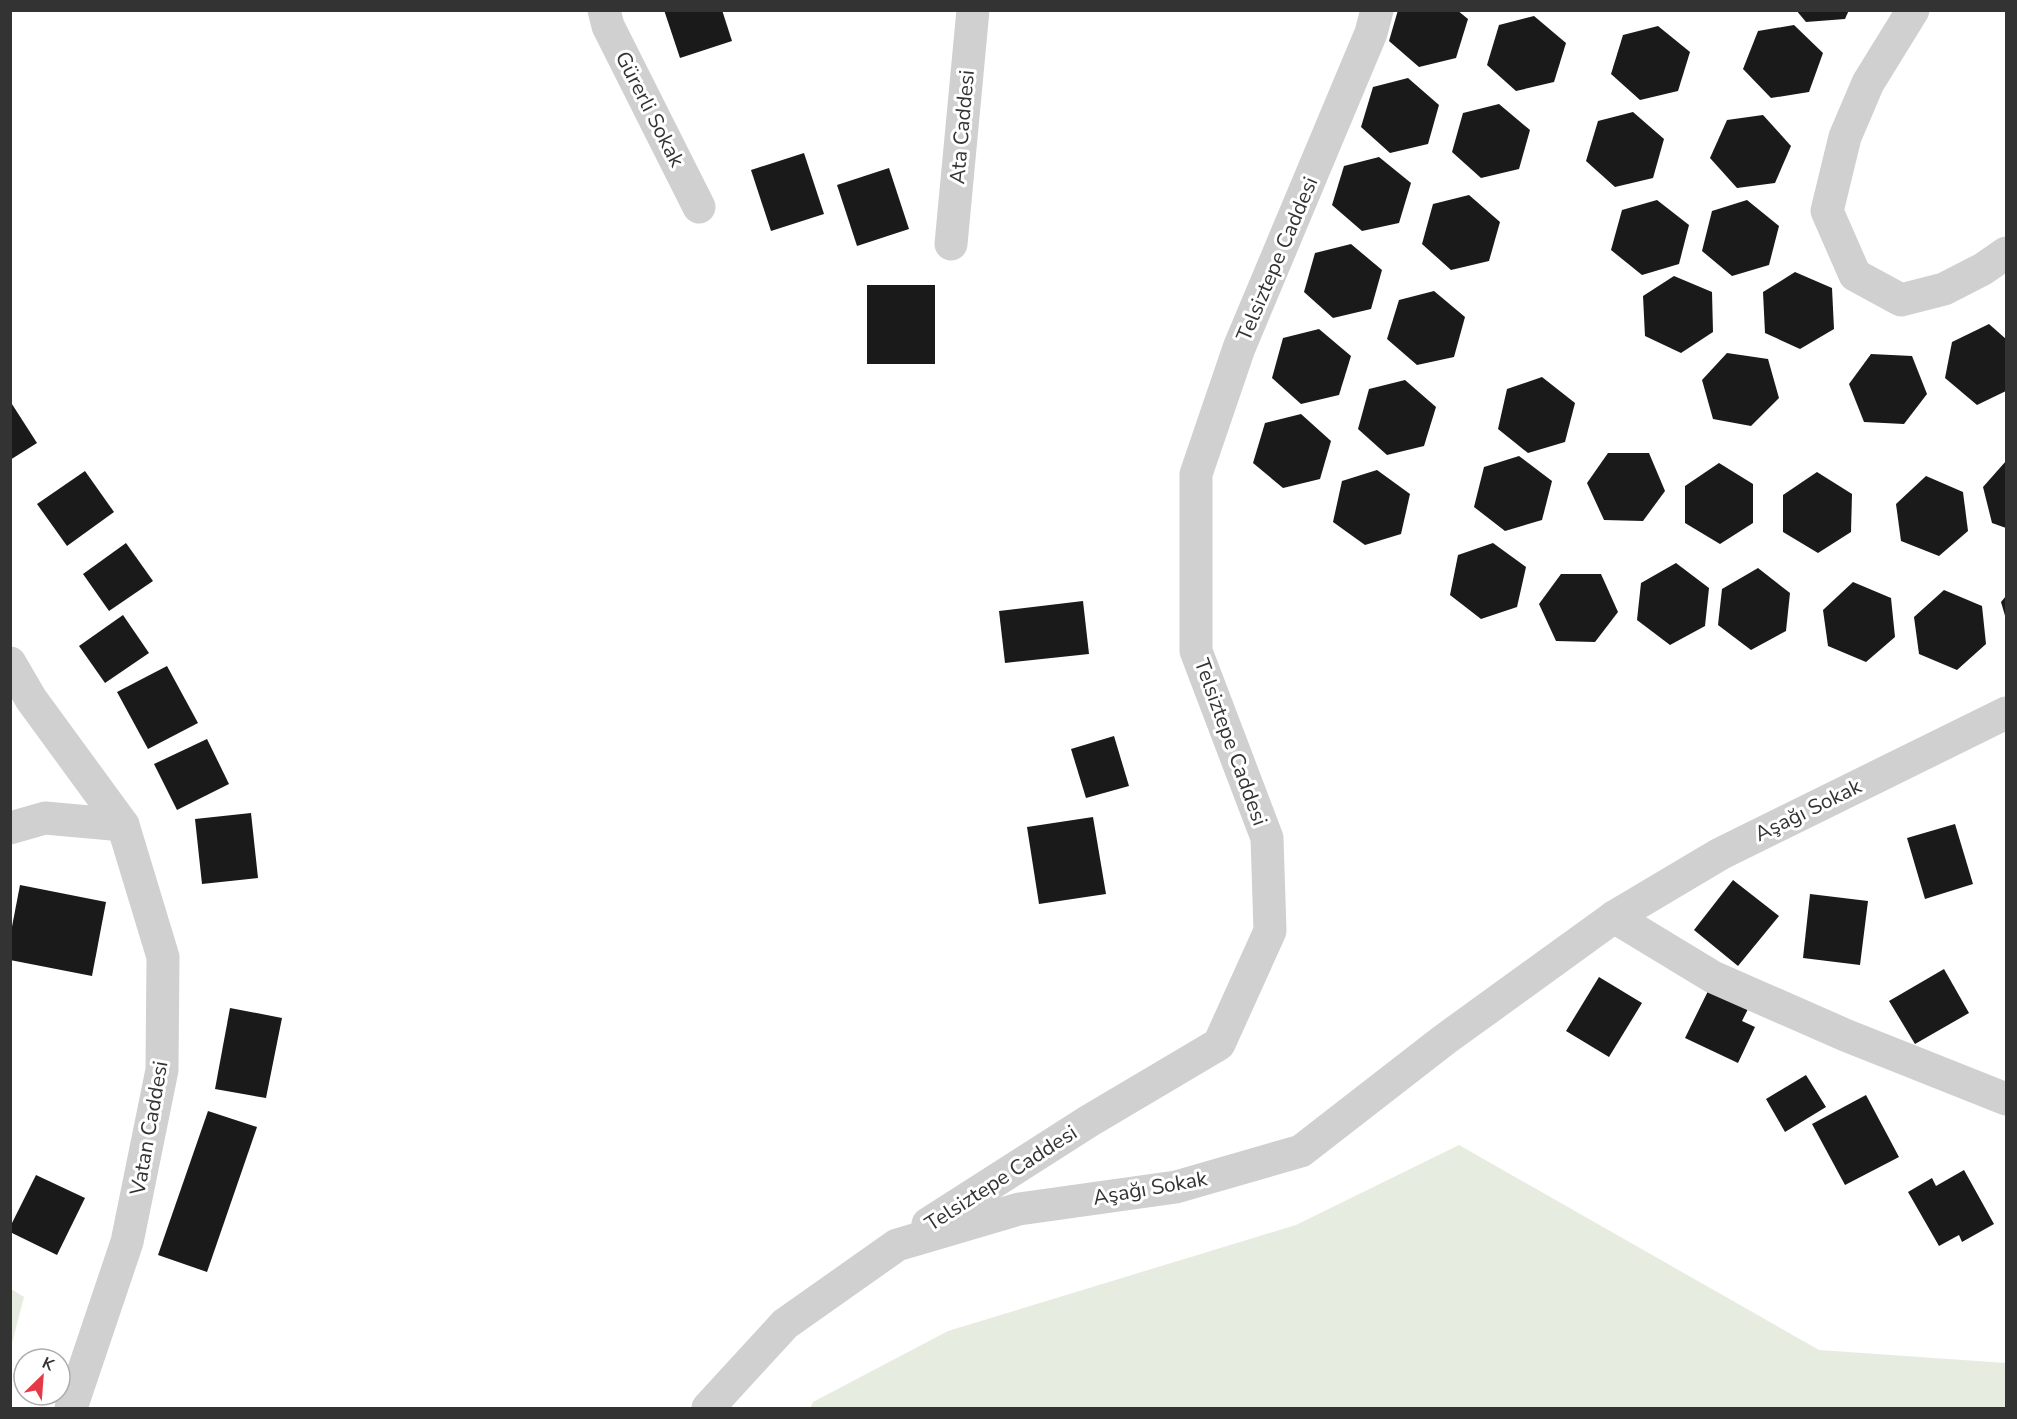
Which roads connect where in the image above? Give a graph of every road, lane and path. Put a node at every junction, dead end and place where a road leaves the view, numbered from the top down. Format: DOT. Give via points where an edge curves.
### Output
graph roads {
  1 [pos="604,10"];
  2 [pos="973,10"];
  3 [pos="1377,10"];
  4 [pos="1912,10"];
  5 [pos="699,207"];
  6 [pos="951,244"];
  7 [pos="2007,253"];
  8 [pos="10,663"];
  9 [pos="2007,713"];
  10 [pos="123,825"];
  11 [pos="10,828"];
  12 [pos="1614,917"];
  13 [pos="2007,1100"];
  14 [pos="897,1245"];
  15 [pos="71,1408"];
  16 [pos="708,1408"];
  1 -- 5 [label="street, Gürerli Sokak" via="608,26"];
  2 -- 6 [label="street, Ata Caddesi"];
  3 -- 14 [label="street, Telsiztepe Caddesi" via="1371,33 1239,348 1196,474 1196,651 1267,838 1270,931 1219,1044 1089,1121"];
  4 -- 7 [label="street" via="1863,94 1845,137 1827,211 1855,275 1901,300 1944,289"];
  8 -- 10 [label="street, Vatan Caddesi" via="31,699"];
  9 -- 12 [label="street, Aşağı Sokak" via="1720,854"];
  10 -- 11 [label="street" via="45,818"];
  10 -- 15 [label="street, Vatan Caddesi" via="163,957 162,1070 127,1242"];
  12 -- 13 [label="street" via="1713,977"];
  12 -- 14 [label="street, Aşağı Sokak" via="1301,1150 1176,1187 1019,1209"];
  14 -- 16 [label="street, Aşağı Sokak" via="785,1324"];
}
